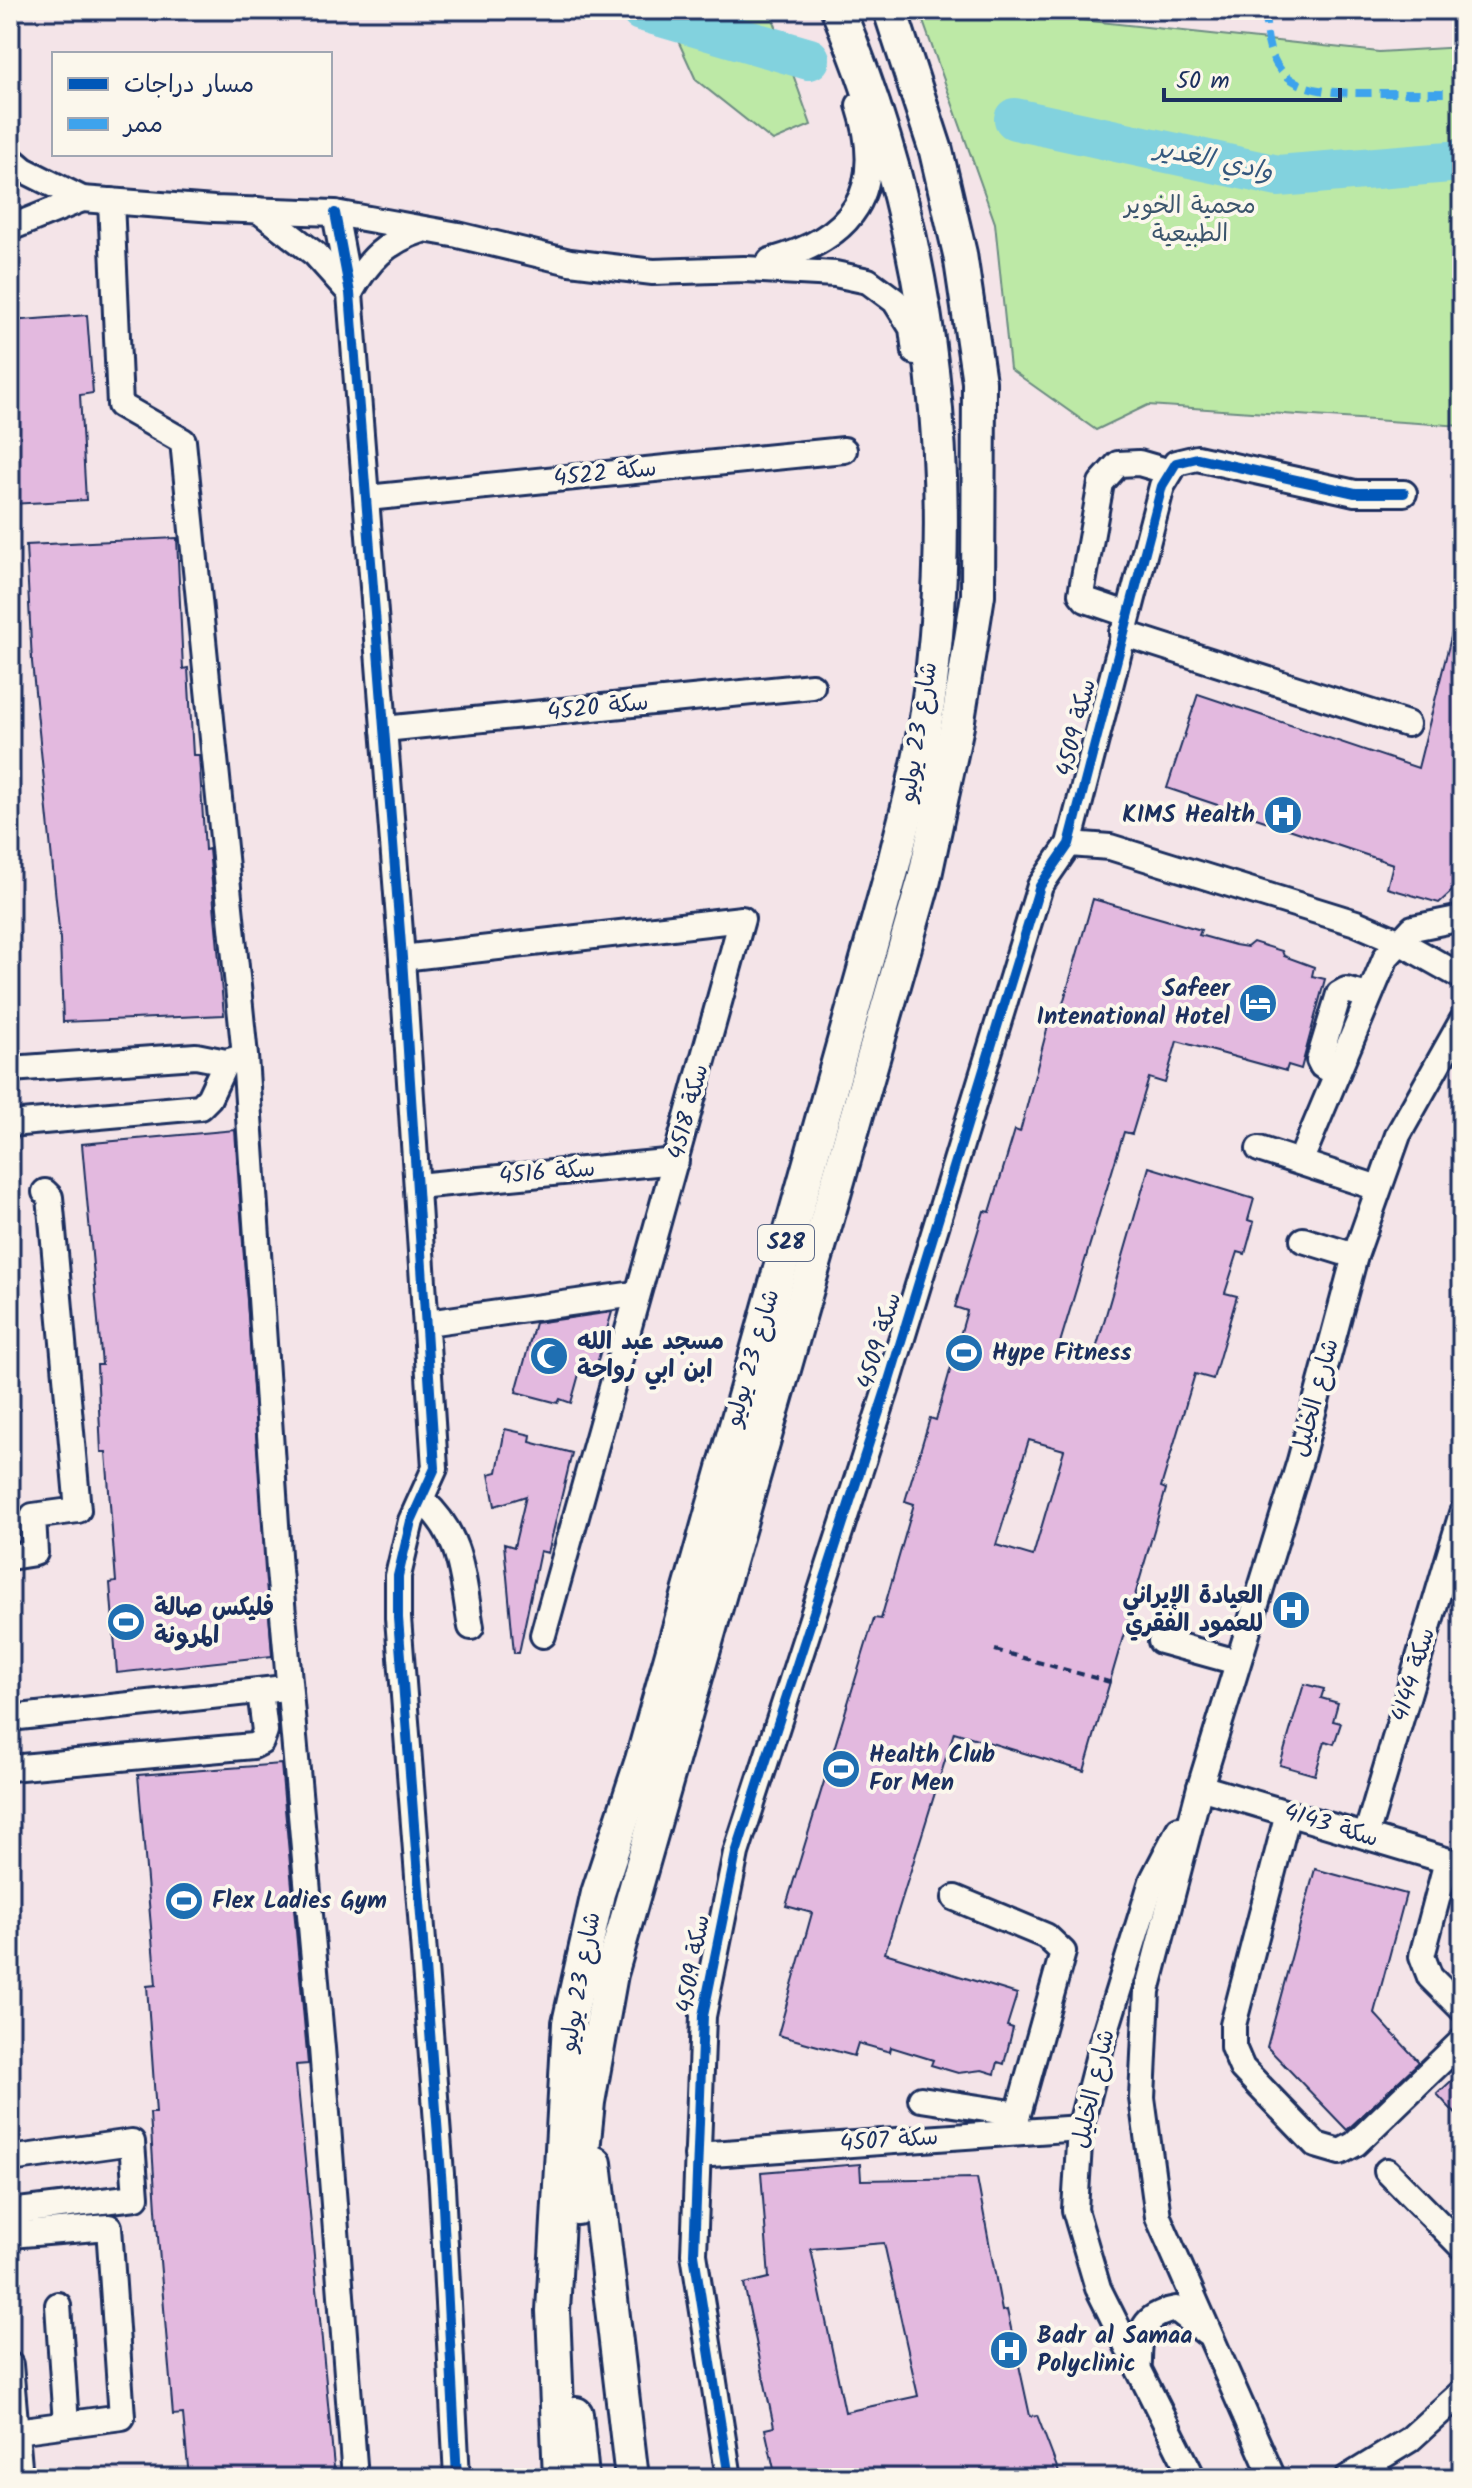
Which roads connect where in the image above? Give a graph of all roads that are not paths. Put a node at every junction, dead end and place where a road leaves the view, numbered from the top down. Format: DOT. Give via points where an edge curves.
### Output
graph roads {
  1 [pos="829,10"];
  2 [pos="838,10"];
  3 [pos="890,10"];
  4 [pos="10,158"];
  5 [pos="82,199"];
  6 [pos="111,201"];
  7 [pos="258,210"];
  8 [pos="335,213"];
  9 [pos="10,228"];
  10 [pos="424,229"];
  11 [pos="744,269"];
  12 [pos="350,293"];
  13 [pos="844,450"];
  14 [pos="1170,472"];
  15 [pos="1404,493"];
  16 [pos="367,498"];
  17 [pos="1124,624"];
  18 [pos="935,626"];
  19 [pos="812,686"];
  20 [pos="1407,724"];
  21 [pos="384,729"];
  22 [pos="1069,844"];
  23 [pos="1462,918"];
  24 [pos="1398,941"];
  25 [pos="402,958"];
  26 [pos="1462,977"];
  27 [pos="1462,1021"];
  28 [pos="236,1059"];
  29 [pos="10,1069"];
  30 [pos="10,1124"];
  31 [pos="1259,1149"];
  32 [pos="676,1161"];
  33 [pos="1300,1162"];
  34 [pos="417,1186"];
  35 [pos="1378,1188"];
  36 [pos="45,1192"];
  37 [pos="1303,1240"];
  38 [pos="1355,1256"];
  39 [pos="635,1294"];
  40 [pos="427,1323"];
  41 [pos="423,1501"];
  42 [pos="1462,1513"];
  43 [pos="10,1557"];
  44 [pos="471,1627"];
  45 [pos="543,1635"];
  46 [pos="1161,1641"];
  47 [pos="1237,1662"];
  48 [pos="290,1687"];
  49 [pos="260,1691"];
  50 [pos="10,1718"];
  51 [pos="10,1768"];
  52 [pos="1200,1787"];
  53 [pos="1288,1813"];
  54 [pos="1366,1836"];
  55 [pos="1455,1863"];
  56 [pos="955,1898"];
  57 [pos="1462,2009"];
  58 [pos="1462,2041"];
  59 [pos="921,2099"];
  60 [pos="588,2102"];
  61 [pos="1015,2123"];
  62 [pos="1080,2128"];
  63 [pos="697,2155"];
  64 [pos="10,2159"];
  65 [pos="1387,2171"];
  66 [pos="10,2212"];
  67 [pos="10,2235"];
  68 [pos="1462,2247"];
  69 [pos="58,2305"];
  70 [pos="1211,2338"];
  71 [pos="10,2365"];
  72 [pos="1139,2366"];
  73 [pos="1462,2392"];
  74 [pos="66,2424"];
  75 [pos="16,2431"];
  76 [pos="20,2478"];
  77 [pos="355,2478"];
  78 [pos="457,2478"];
  79 [pos="560,2478"];
  80 [pos="582,2478"];
  81 [pos="632,2478"];
  82 [pos="729,2478"];
  83 [pos="1193,2478"];
  84 [pos="1273,2478"];
  85 [pos="1347,2478"];
  1 -- 11 [label="street" via="865,123 868,155 857,210 836,234 802,252"];
  2 -- 18 [label="main road, شارع 23 يوليو / S28" via="890,155 920,290 938,409 942,512"];
  3 -- 60 [label="main road, شارع 23 يوليو / S28" via="936,151 960,254 979,382 978,595 924,880 642,1859 611,1974"];
  4 -- 5 [label="street"];
  5 -- 6 [label="street"];
  5 -- 9 [label="street"];
  6 -- 7 [label="street"];
  6 -- 28 [label="street" via="120,405 183,441"];
  7 -- 8 [label="street"];
  7 -- 12 [label="street" via="315,254"];
  8 -- 10 [label="street"];
  8 -- 12 [label="street"];
  10 -- 11 [label="street" via="570,262 653,272"];
  10 -- 12 [label="street" via="397,238 380,252 364,266"];
  11 -- 18 [label="street" via="800,269 868,281 895,301 912,328 927,457"];
  12 -- 16 [label="street"];
  13 -- 16 [label="street, سكة 4522"];
  14 -- 15 [label="street" via="1176,463 1197,458 1355,493"];
  14 -- 17 [label="street, سكة 4509"];
  14 -- 17 [label="street" via="1139,463 1118,464 1101,483 1081,594"];
  16 -- 21 [label="street"];
  17 -- 20 [label="street"];
  17 -- 22 [label="street, سكة 4509"];
  18 -- 79 [label="main road, شارع 23 يوليو / S28" via="921,749 893,867 642,1760 598,1893 569,2023 553,2311"];
  19 -- 21 [label="street, سكة 4520"];
  21 -- 25 [label="street"];
  22 -- 24 [label="street" via="1110,847 1356,923"];
  22 -- 63 [label="street, سكة 4509" via="1040,886 887,1387 736,1853 703,2016"];
  23 -- 24 [label="street" via="1413,928"];
  24 -- 26 [label="street"];
  24 -- 33 [label="street" via="1368,996"];
  25 -- 32 [label="street, سكة 4518" via="742,919"];
  25 -- 34 [label="street"];
  27 -- 35 [label="street, شارع الخليل" via="1424,1085"];
  28 -- 29 [label="street" via="196,1056"];
  28 -- 30 [label="street" via="200,1107"];
  28 -- 48 [label="street"];
  31 -- 33 [label="street"];
  32 -- 34 [label="street, سكة 4516"];
  32 -- 39 [label="street, سكة 4518"];
  33 -- 35 [label="street"];
  34 -- 40 [label="street"];
  35 -- 38 [label="street, شارع الخليل"];
  36 -- 43 [label="street" via="50,1197 78,1510 33,1516 35,1553"];
  37 -- 38 [label="street"];
  38 -- 47 [label="street, شارع الخليل" via="1300,1461"];
  39 -- 40 [label="street"];
  39 -- 45 [label="street, سكة 4518"];
  40 -- 41 [label="street" via="435,1468"];
  41 -- 44 [label="street" via="444,1520 455,1542"];
  41 -- 78 [label="street" via="411,1521 398,1576 398,1618 442,2187"];
  42 -- 54 [label="street, سكة 4144"];
  46 -- 47 [label="street"];
  47 -- 52 [label="street, شارع الخليل"];
  48 -- 49 [label="street"];
  48 -- 77 [label="street"];
  49 -- 50 [label="street"];
  49 -- 51 [label="street" via="265,1731 253,1746"];
  52 -- 53 [label="street, سكة 4143"];
  52 -- 62 [label="street, شارع الخليل" via="1152,1881"];
  52 -- 70 [label="street, شارع الخليل" via="1147,1991 1142,2098 1158,2217"];
  53 -- 54 [label="street, سكة 4143"];
  53 -- 58 [label="street" via="1233,2025 1233,2047 1242,2068 1316,2145 1340,2152 1355,2144"];
  54 -- 55 [label="street, سكة 4143"];
  55 -- 57 [label="street" via="1422,1956 1430,1977"];
  56 -- 61 [label="street" via="1046,1936 1063,1952"];
  59 -- 61 [label="street"];
  60 -- 80 [label="main road, شارع 23 يوليو / S28" via="573,2249 573,2387"];
  60 -- 81 [label="main road"];
  61 -- 62 [label="street, سكة 4507"];
  61 -- 63 [label="street, سكة 4507"];
  62 -- 72 [label="street, شارع الخليل" via="1075,2210 1085,2253"];
  63 -- 82 [label="street, سكة 4509" via="694,2254"];
  64 -- 66 [label="street" via="132,2142 136,2197"];
  65 -- 68 [label="street"];
  67 -- 74 [label="street" via="109,2227 122,2417"];
  69 -- 74 [label="street"];
  70 -- 72 [label="street" via="1176,2309 1160,2312 1139,2334"];
  70 -- 84 [label="street, شارع الخليل"];
  71 -- 75 [label="street"];
  72 -- 83 [label="street, شارع الخليل"];
  73 -- 85 [label="street" via="1409,2440"];
  74 -- 75 [label="street"];
  75 -- 76 [label="street"];
}
